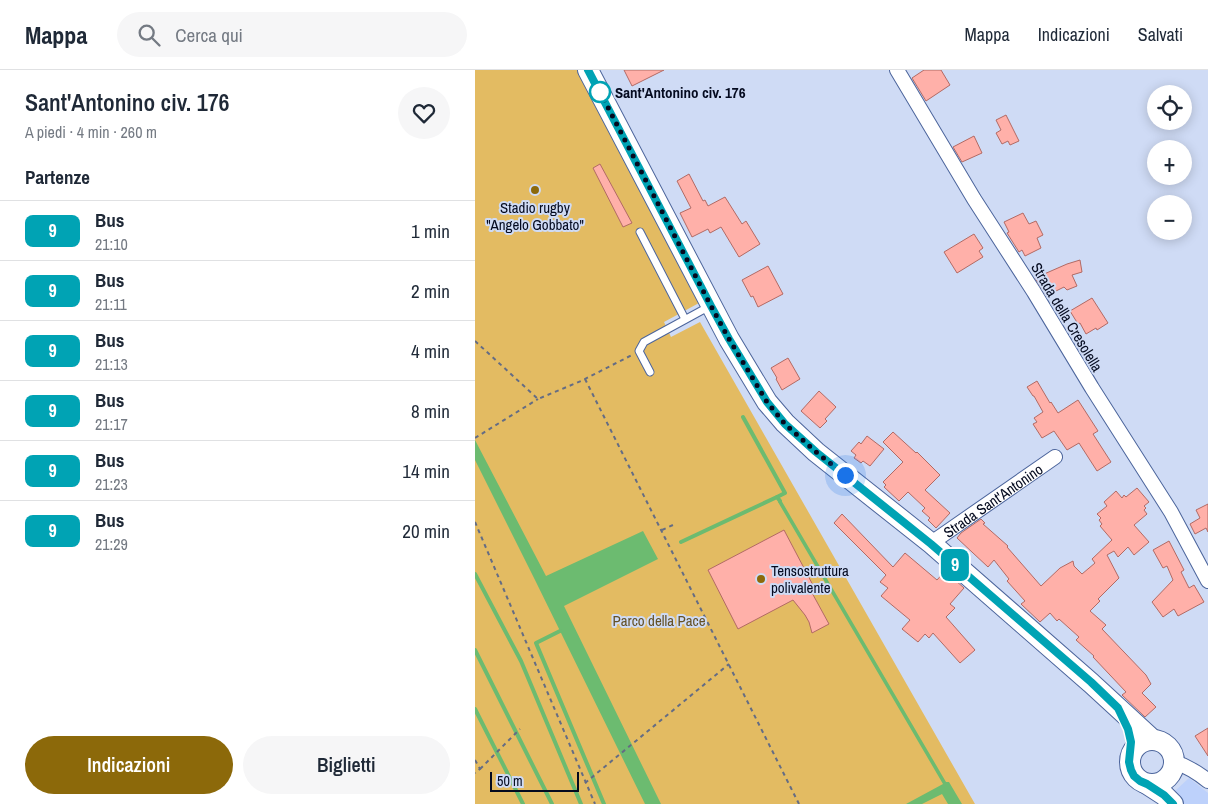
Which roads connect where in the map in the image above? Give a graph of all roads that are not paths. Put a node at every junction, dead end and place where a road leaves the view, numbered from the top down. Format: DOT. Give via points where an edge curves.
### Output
graph roads {
  1 [pos="588,70"];
  2 [pos="897,70"];
  3 [pos="641,232"];
  4 [pos="711,306"];
  5 [pos="685,319"];
  6 [pos="650,372"];
  7 [pos="1055,457"];
  8 [pos="931,544"];
  9 [pos="1208,581"];
  10 [pos="1118,708"];
  11 [pos="1161,741"];
  12 [pos="1131,754"];
  13 [pos="1176,763"];
  14 [pos="1208,781"];
  15 [pos="1147,784"];
  16 [pos="1175,804"];
  1 -- 4 [label="main road, Strada Sant'Antonino"];
  2 -- 9 [label="street, Strada della Cresolella" via="974,199 1171,512"];
  3 -- 5 [label="lane"];
  4 -- 5 [label="lane"];
  4 -- 8 [label="main road, Strada Sant'Antonino" via="767,402 785,424"];
  5 -- 6 [label="lane" via="644,342 639,352"];
  7 -- 8 [label="street, Strada Sant'Antonino"];
  8 -- 10 [label="main road, Strada Sant'Antonino"];
  10 -- 11 [label="main road, Strada Sant'Antonino"];
  10 -- 12 [label="main road, Strada Sant'Antonino" via="1128,729"];
  11 -- 12 [label="main road" via="1146,741"];
  11 -- 13 [label="main road, Strada Sant'Antonino"];
  12 -- 15 [label="main road, Strada Sant'Antonino" via="1129,762 1134,776"];
  13 -- 14 [label="street"];
  13 -- 15 [label="main road" via="1161,783"];
  13 -- 16 [label="main road, Strada Sant'Antonino"];
  15 -- 16 [label="main road, Strada Sant'Antonino"];
}
